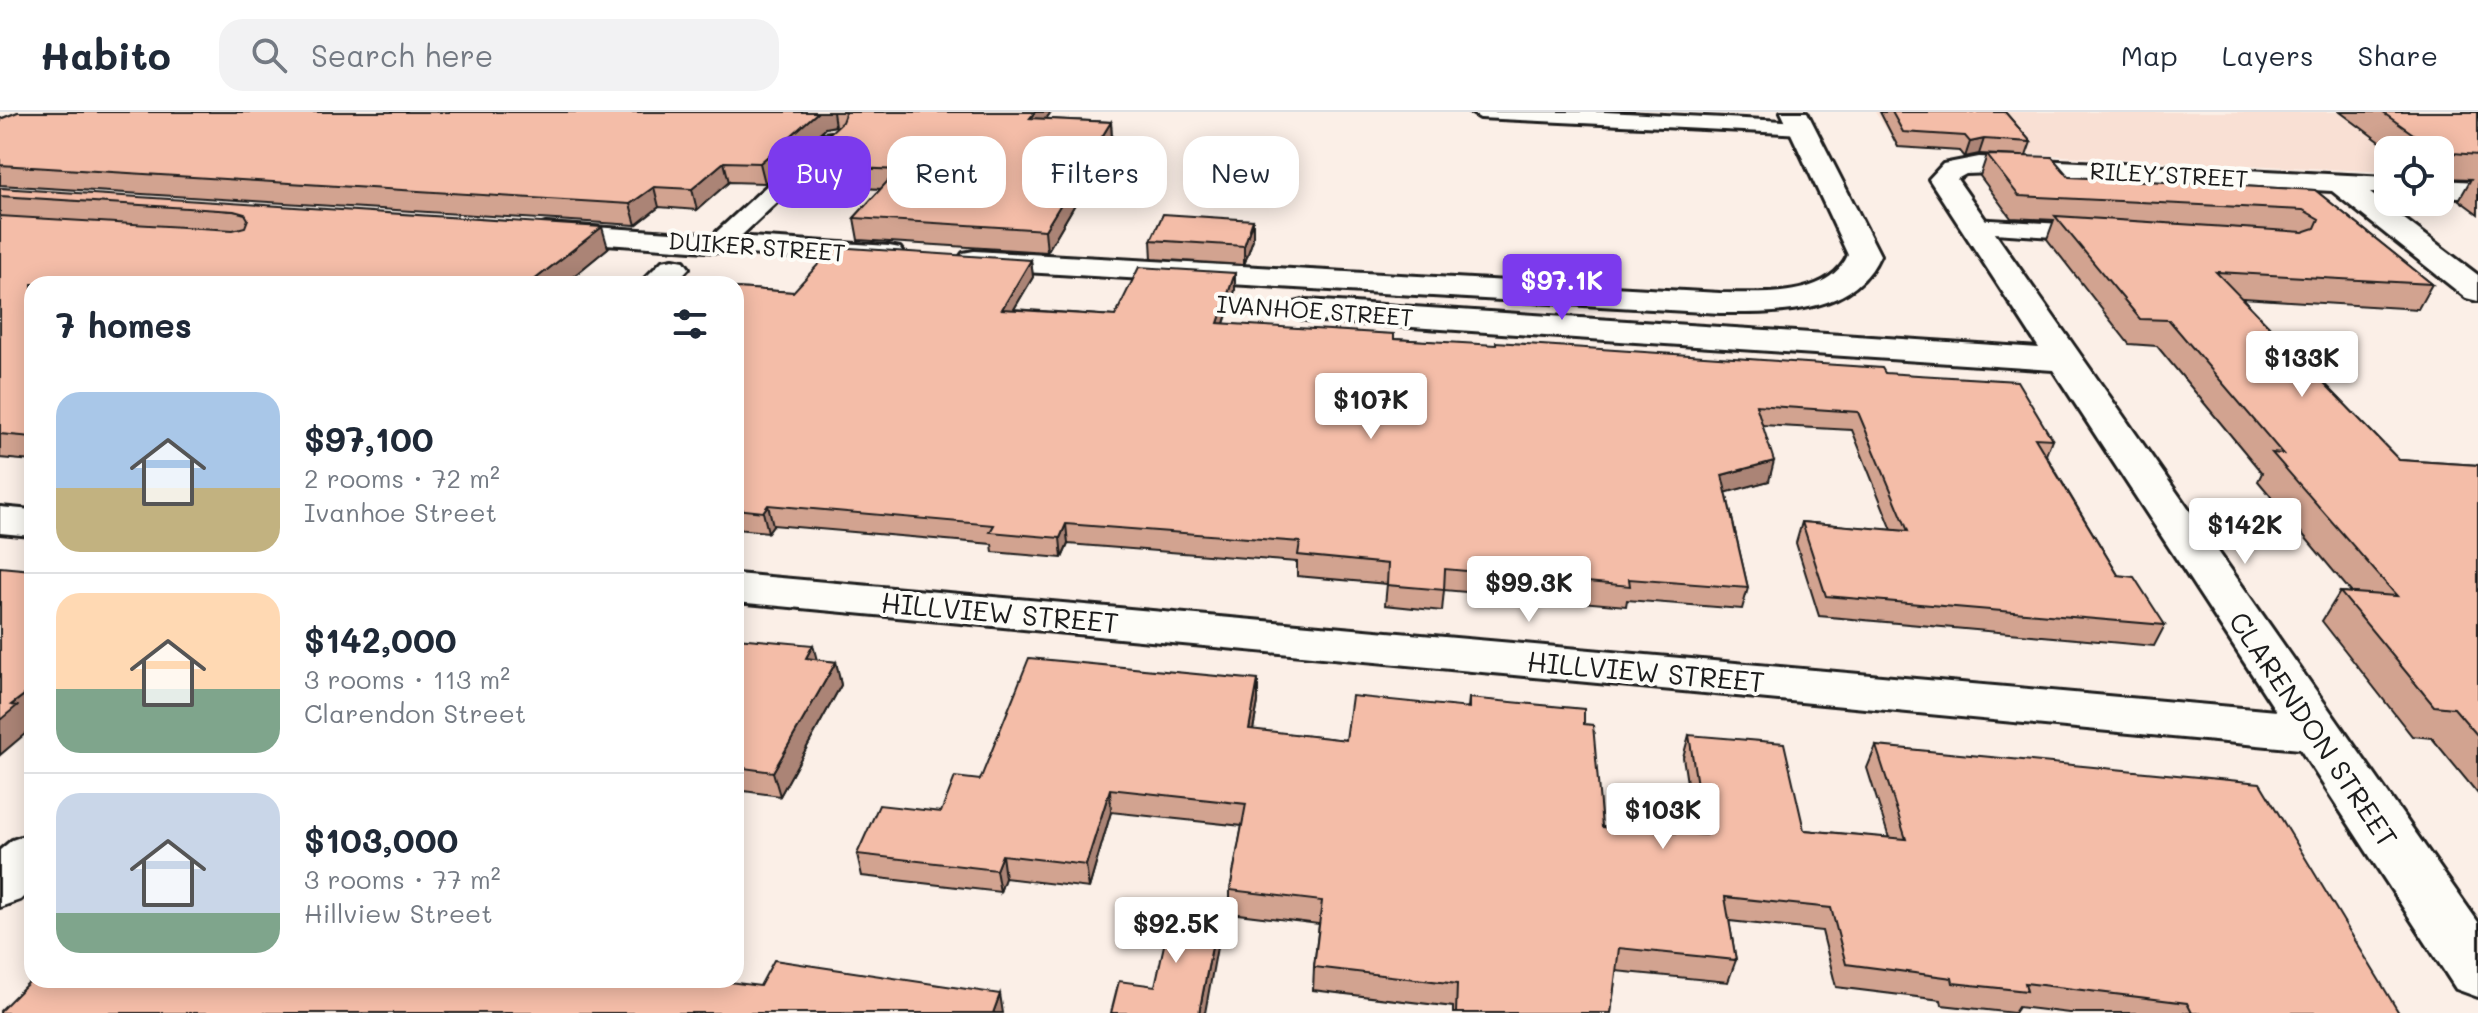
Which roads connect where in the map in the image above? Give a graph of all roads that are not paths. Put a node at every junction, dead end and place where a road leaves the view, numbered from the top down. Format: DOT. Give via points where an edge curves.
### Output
graph roads {
  1 [pos="1480,112"];
  2 [pos="1798,120"];
  3 [pos="842,129"];
  4 [pos="1950,171"];
  5 [pos="2340,183"];
  6 [pos="2374,184"];
  7 [pos="2454,189"];
  8 [pos="2478,190"];
  9 [pos="1973,226"];
  10 [pos="2121,234"];
  11 [pos="718,244"];
  12 [pos="664,276"];
  13 [pos="2478,291"];
  14 [pos="2063,360"];
  15 [pos="0,520"];
  16 [pos="24,522"];
  17 [pos="744,589"];
  18 [pos="2316,733"];
  19 [pos="24,862"];
  20 [pos="0,884"];
  21 [pos="2478,971"];
  1 -- 2 [label="lane"];
  2 -- 14 [label="street, IVANHOE STREET" via="1864,255 1847,281 1801,298 1720,303 955,273"];
  3 -- 11 [label="lane"];
  4 -- 5 [label="street, RILEY STREET" via="1993,165"];
  4 -- 9 [label="street, CLARENDON STREET" via="1944,185"];
  5 -- 6 [label="street, RILEY STREET"];
  5 -- 13 [label="street"];
  7 -- 8 [label="street"];
  9 -- 10 [label="lane"];
  9 -- 14 [label="street, CLARENDON STREET"];
  11 -- 12 [label="street, DUIKER STREET" via="524,245"];
  11 -- 12 [label="street, DUIKER STREET" via="916,270"];
  14 -- 18 [label="street, CLARENDON STREET"];
  15 -- 16 [label="street"];
  17 -- 18 [label="street, HILLVIEW STREET"];
  18 -- 21 [label="street, CLARENDON STREET"];
  19 -- 20 [label="street"];
}
